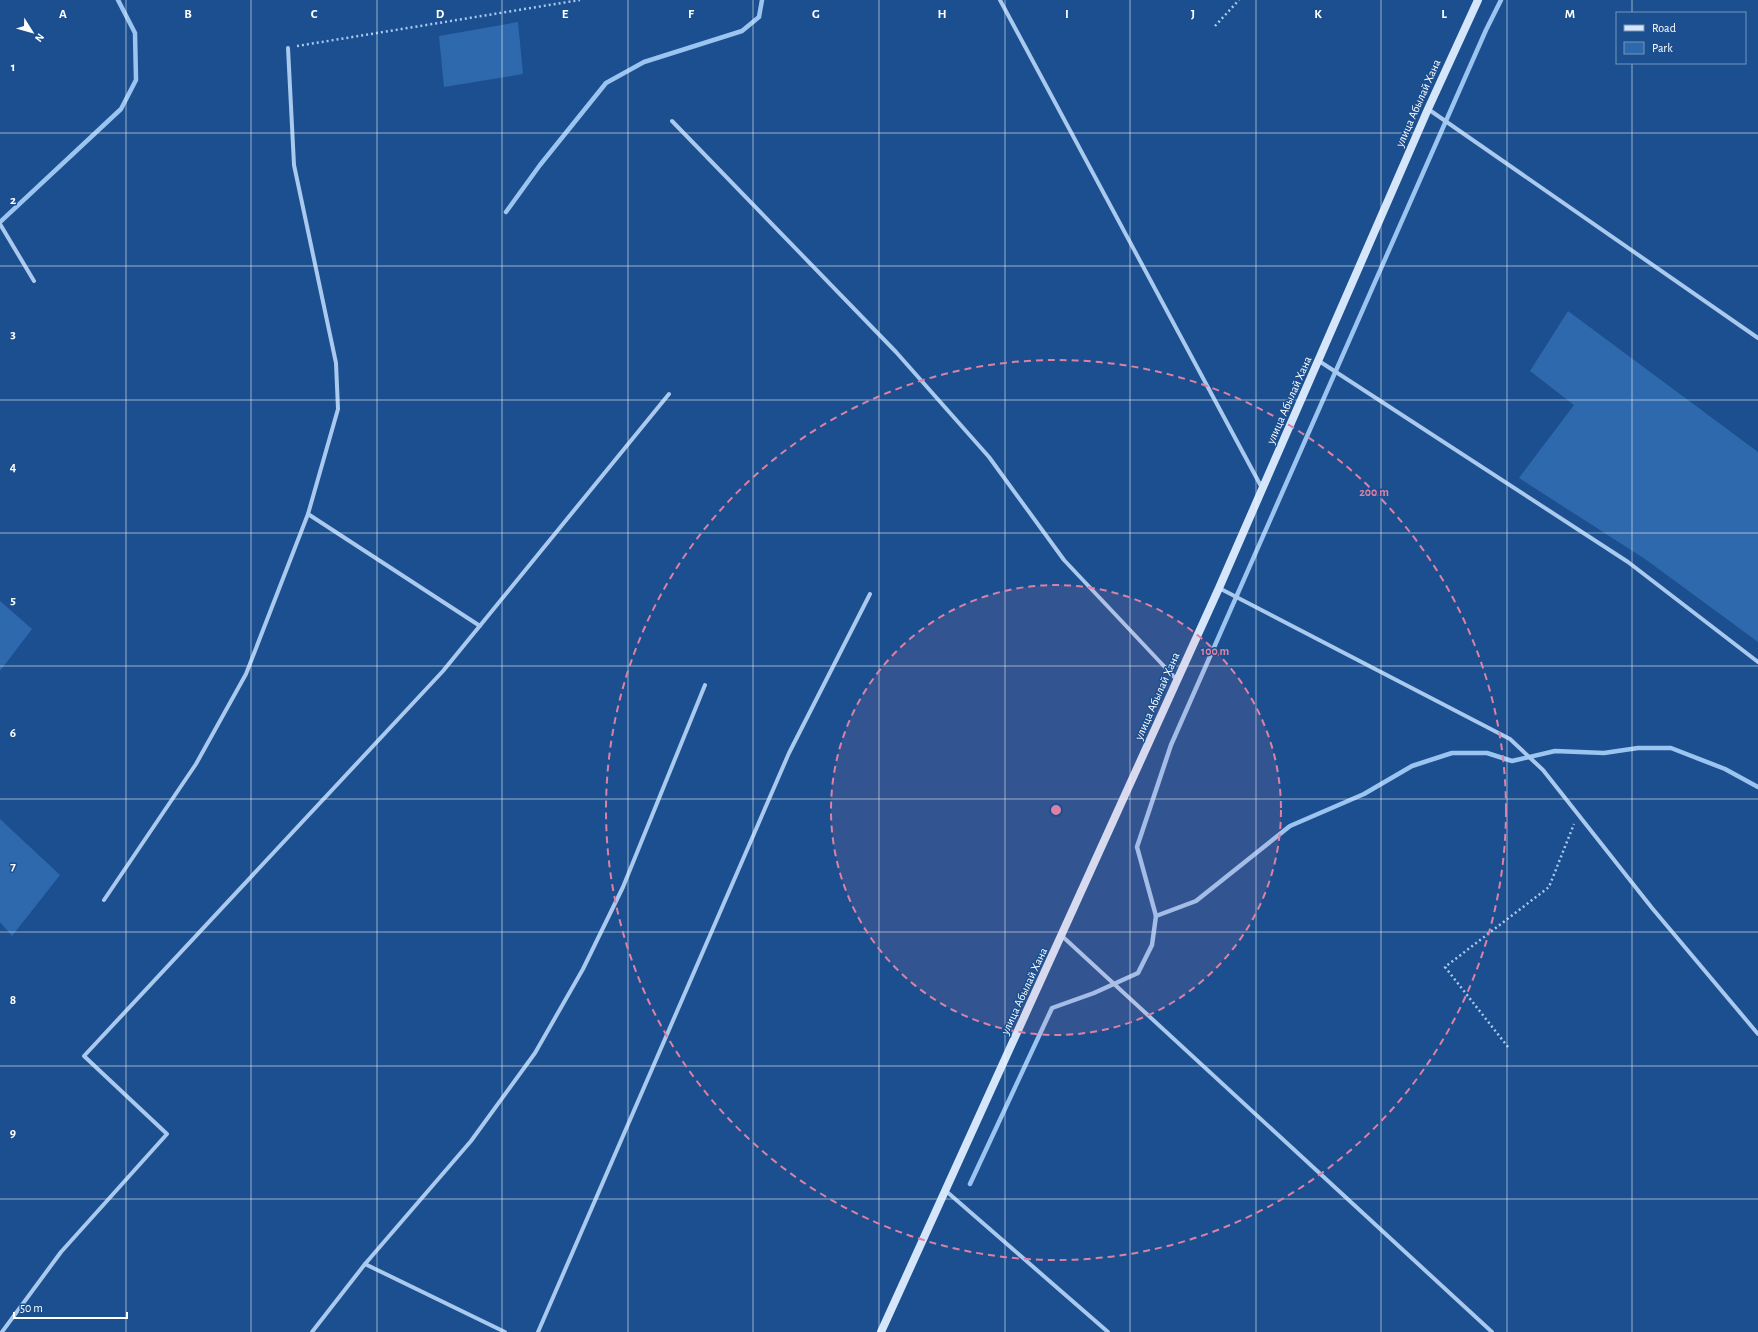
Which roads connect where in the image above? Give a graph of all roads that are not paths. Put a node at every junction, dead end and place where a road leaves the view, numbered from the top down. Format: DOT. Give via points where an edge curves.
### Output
graph roads {
  1 [pos="1000,0"];
  2 [pos="1478,0"];
  3 [pos="288,48"];
  4 [pos="1428,109"];
  5 [pos="672,121"];
  6 [pos="0,224"];
  7 [pos="34,280"];
  8 [pos="1758,338"];
  9 [pos="1319,361"];
  10 [pos="670,394"];
  11 [pos="1262,489"];
  12 [pos="308,514"];
  13 [pos="1220,588"];
  14 [pos="870,594"];
  15 [pos="480,626"];
  16 [pos="1758,662"];
  17 [pos="1177,680"];
  18 [pos="705,685"];
  19 [pos="104,900"];
  20 [pos="1062,936"];
  21 [pos="1758,1034"];
  22 [pos="945,1190"];
  23 [pos="365,1264"];
  24 [pos="2,1332"];
  25 [pos="312,1332"];
  26 [pos="505,1332"];
  27 [pos="538,1332"];
  28 [pos="881,1332"];
  29 [pos="1108,1332"];
  30 [pos="1492,1332"];
  1 -- 11 [label="street"];
  2 -- 4 [label="main road, улица Абылай Хана"];
  3 -- 12 [label="street" via="294,164 336,363 338,409"];
  4 -- 8 [label="street"];
  4 -- 9 [label="main road, улица Абылай Хана"];
  5 -- 17 [label="street" via="896,352 989,457 1064,560"];
  6 -- 7 [label="street"];
  9 -- 11 [label="main road, улица Абылай Хана"];
  9 -- 16 [label="street" via="1628,562"];
  10 -- 15 [label="street"];
  11 -- 13 [label="main road, улица Абылай Хана"];
  12 -- 15 [label="street"];
  12 -- 19 [label="street" via="246,674 196,764"];
  13 -- 17 [label="main road, улица Абылай Хана"];
  13 -- 21 [label="street" via="1510,739 1543,770 1652,908"];
  14 -- 27 [label="street" via="789,753"];
  15 -- 24 [label="street" via="444,671 84,1056 167,1134 60,1252"];
  17 -- 20 [label="main road, улица Абылай Хана"];
  18 -- 23 [label="street" via="623,887 583,969 535,1053 471,1141"];
  20 -- 22 [label="main road, улица Абылай Хана"];
  20 -- 30 [label="street"];
  22 -- 28 [label="main road, улица Абылай Хана"];
  22 -- 29 [label="street"];
  23 -- 25 [label="street"];
  23 -- 26 [label="street"];
}
